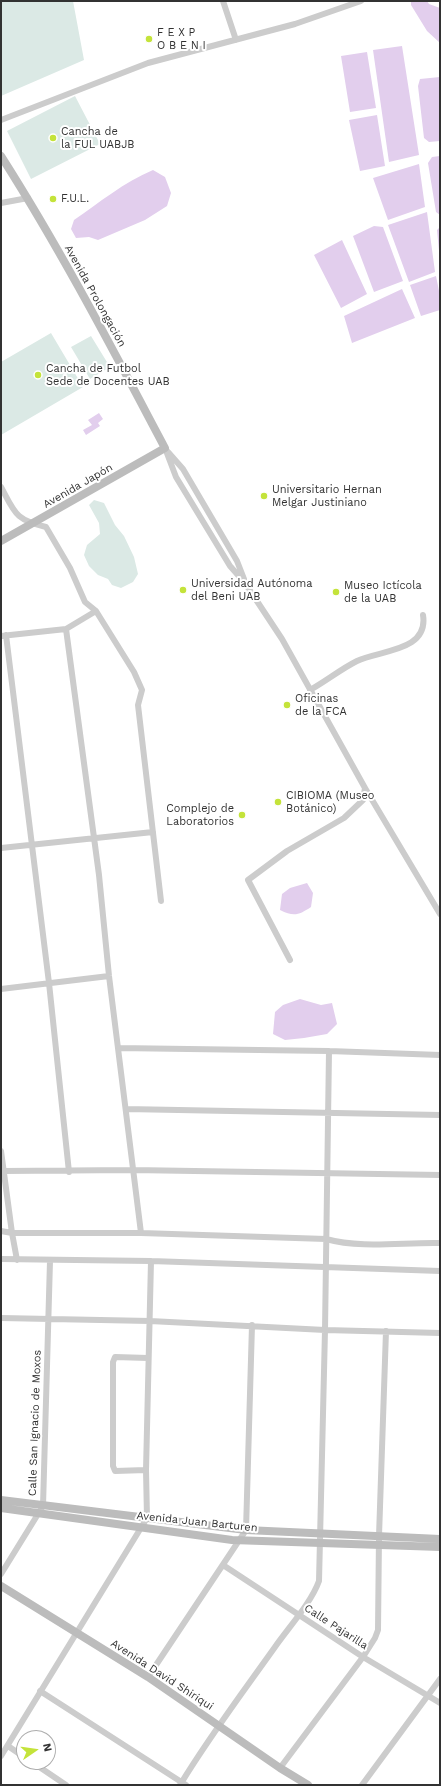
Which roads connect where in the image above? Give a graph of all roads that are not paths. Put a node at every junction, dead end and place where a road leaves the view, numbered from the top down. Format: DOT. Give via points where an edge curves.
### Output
graph roads {
  1 [pos="223,1"];
  2 [pos="361,1"];
  3 [pos="236,40"];
  4 [pos="1,120"];
  5 [pos="1,156"];
  6 [pos="28,198"];
  7 [pos="1,203"];
  8 [pos="165,448"];
  9 [pos="1,487"];
  10 [pos="33,524"];
  11 [pos="1,541"];
  12 [pos="245,583"];
  13 [pos="96,611"];
  14 [pos="423,615"];
  15 [pos="66,629"];
  16 [pos="4,635"];
  17 [pos="310,690"];
  18 [pos="365,788"];
  19 [pos="153,832"];
  20 [pos="94,838"];
  21 [pos="32,844"];
  22 [pos="1,848"];
  23 [pos="161,901"];
  24 [pos="440,914"];
  25 [pos="290,960"];
  26 [pos="109,976"];
  27 [pos="49,983"];
  28 [pos="1,989"];
  29 [pos="118,1048"];
  30 [pos="329,1051"];
  31 [pos="440,1055"];
  32 [pos="126,1109"];
  33 [pos="328,1112"];
  34 [pos="440,1115"];
  35 [pos="1,1151"];
  36 [pos="133,1170"];
  37 [pos="3,1171"];
  38 [pos="69,1172"];
  39 [pos="327,1173"];
  40 [pos="440,1176"];
  41 [pos="1,1232"];
  42 [pos="12,1233"];
  43 [pos="141,1233"];
  44 [pos="326,1239"];
  45 [pos="440,1243"];
  46 [pos="1,1260"];
  47 [pos="17,1260"];
  48 [pos="50,1261"];
  49 [pos="152,1261"];
  50 [pos="326,1267"];
  51 [pos="440,1271"];
  52 [pos="1,1318"];
  53 [pos="48,1319"];
  54 [pos="150,1321"];
  55 [pos="252,1325"];
  56 [pos="325,1330"];
  57 [pos="386,1331"];
  58 [pos="440,1333"];
  59 [pos="148,1358"];
  60 [pos="146,1470"];
  61 [pos="1,1500"];
  62 [pos="42,1506"];
  63 [pos="1,1508"];
  64 [pos="38,1514"];
  65 [pos="147,1518"];
  66 [pos="141,1528"];
  67 [pos="246,1530"];
  68 [pos="320,1534"];
  69 [pos="440,1539"];
  70 [pos="240,1540"];
  71 [pos="378,1541"];
  72 [pos="320,1543"];
  73 [pos="440,1547"];
  74 [pos="223,1564"];
  75 [pos="1,1574"];
  76 [pos="1,1586"];
  77 [pos="299,1614"];
  78 [pos="76,1633"];
  79 [pos="364,1657"];
  80 [pos="148,1677"];
  81 [pos="440,1679"];
  82 [pos="40,1692"];
  83 [pos="429,1696"];
  84 [pos="440,1703"];
  85 [pos="219,1726"];
  86 [pos="8,1746"];
  87 [pos="16,1751"];
  88 [pos="1,1756"];
  89 [pos="280,1768"];
  90 [pos="44,1770"];
  91 [pos="183,1784"];
  92 [pos="66,1785"];
  93 [pos="308,1785"];
  94 [pos="362,1785"];
  1 -- 3 [label="street"];
  2 -- 3 [label="street" via="295,24"];
  3 -- 4 [label="street" via="148,63"];
  5 -- 6 [label="street, Avenida Prolongación"];
  6 -- 7 [label="street"];
  6 -- 8 [label="street, Avenida Prolongación"];
  8 -- 10 [label="street, Avenida Japón"];
  8 -- 12 [label="street" via="183,469 237,561"];
  8 -- 12 [label="street" via="179,483 230,566"];
  9 -- 10 [label="street" via="17,516"];
  10 -- 11 [label="street, Avenida Japón"];
  10 -- 13 [label="street" via="46,527 70,568 85,602"];
  12 -- 17 [label="street" via="282,640"];
  13 -- 15 [label="street"];
  13 -- 19 [label="street" via="134,672 142,690 138,705"];
  14 -- 17 [label="street" via="421,633 407,646 357,662"];
  15 -- 16 [label="street"];
  15 -- 20 [label="street"];
  16 -- 21 [label="street"];
  17 -- 18 [label="street"];
  18 -- 24 [label="street"];
  18 -- 25 [label="street" via="363,800 344,818 287,851 248,880"];
  19 -- 20 [label="street"];
  19 -- 23 [label="street"];
  20 -- 21 [label="street"];
  20 -- 26 [label="street"];
  21 -- 22 [label="street"];
  21 -- 27 [label="street"];
  26 -- 27 [label="street"];
  26 -- 29 [label="street"];
  27 -- 28 [label="street"];
  27 -- 38 [label="street"];
  29 -- 30 [label="street"];
  29 -- 32 [label="street"];
  30 -- 31 [label="street"];
  30 -- 33 [label="street"];
  32 -- 33 [label="street"];
  32 -- 36 [label="street"];
  33 -- 34 [label="street"];
  33 -- 39 [label="street"];
  35 -- 37 [label="street"];
  36 -- 38 [label="street"];
  36 -- 39 [label="street"];
  36 -- 43 [label="street"];
  37 -- 38 [label="street"];
  37 -- 42 [label="street"];
  39 -- 40 [label="street"];
  39 -- 44 [label="street"];
  41 -- 42 [label="street"];
  42 -- 43 [label="street"];
  42 -- 47 [label="street"];
  43 -- 44 [label="street"];
  44 -- 45 [label="street" via="376,1244"];
  44 -- 50 [label="street"];
  46 -- 47 [label="street"];
  47 -- 48 [label="street"];
  48 -- 49 [label="street"];
  48 -- 53 [label="street, Calle San Ignacio de Moxos"];
  49 -- 50 [label="street"];
  49 -- 54 [label="street"];
  50 -- 51 [label="street"];
  50 -- 56 [label="street"];
  52 -- 53 [label="street"];
  53 -- 54 [label="street"];
  53 -- 62 [label="street, Calle San Ignacio de Moxos"];
  54 -- 55 [label="street"];
  54 -- 59 [label="street"];
  55 -- 56 [label="street"];
  55 -- 67 [label="street"];
  56 -- 57 [label="street"];
  56 -- 68 [label="street"];
  57 -- 58 [label="street"];
  57 -- 71 [label="street"];
  59 -- 60 [label="street"];
  59 -- 60 [label="street" via="115,1357 113,1362 113,1466 115,1470"];
  60 -- 65 [label="street"];
  61 -- 62 [label="street, Avenida Juan Barturen"];
  62 -- 64 [label="street, Calle San Ignacio de Moxos"];
  62 -- 65 [label="street, Avenida Juan Barturen"];
  63 -- 64 [label="street, Avenida Juan Barturen"];
  64 -- 66 [label="street, Avenida Juan Barturen"];
  64 -- 75 [label="street, Calle San Ignacio de Moxos"];
  65 -- 66 [label="street"];
  65 -- 67 [label="street, Avenida Juan Barturen"];
  66 -- 70 [label="street, Avenida Juan Barturen"];
  66 -- 78 [label="street"];
  67 -- 68 [label="street, Avenida Juan Barturen"];
  67 -- 70 [label="street"];
  68 -- 71 [label="street, Avenida Juan Barturen"];
  68 -- 72 [label="street"];
  69 -- 71 [label="street, Avenida Juan Barturen"];
  70 -- 72 [label="street, Avenida Juan Barturen"];
  70 -- 74 [label="street"];
  71 -- 72 [label="street, Avenida Juan Barturen"];
  71 -- 73 [label="street, Avenida Juan Barturen"];
  71 -- 79 [label="street" via="378,1630"];
  72 -- 77 [label="street" via="319,1581"];
  74 -- 77 [label="street, Calle Pajarilla"];
  74 -- 80 [label="street"];
  76 -- 78 [label="street, Avenida David Shiriqui"];
  77 -- 79 [label="street, Calle Pajarilla"];
  77 -- 85 [label="street"];
  78 -- 80 [label="street, Avenida David Shiriqui"];
  78 -- 82 [label="street"];
  79 -- 83 [label="street, Calle Pajarilla"];
  79 -- 89 [label="street"];
  80 -- 85 [label="street, Avenida David Shiriqui"];
  81 -- 83 [label="street"];
  82 -- 86 [label="street"];
  82 -- 91 [label="street"];
  83 -- 84 [label="street, Calle Pajarilla"];
  83 -- 94 [label="street" via="393,1740"];
  85 -- 89 [label="street, Avenida David Shiriqui"];
  85 -- 91 [label="street"];
  86 -- 87 [label="street"];
  86 -- 88 [label="street"];
  89 -- 93 [label="street, Avenida David Shiriqui"];
  90 -- 92 [label="street"];
}
